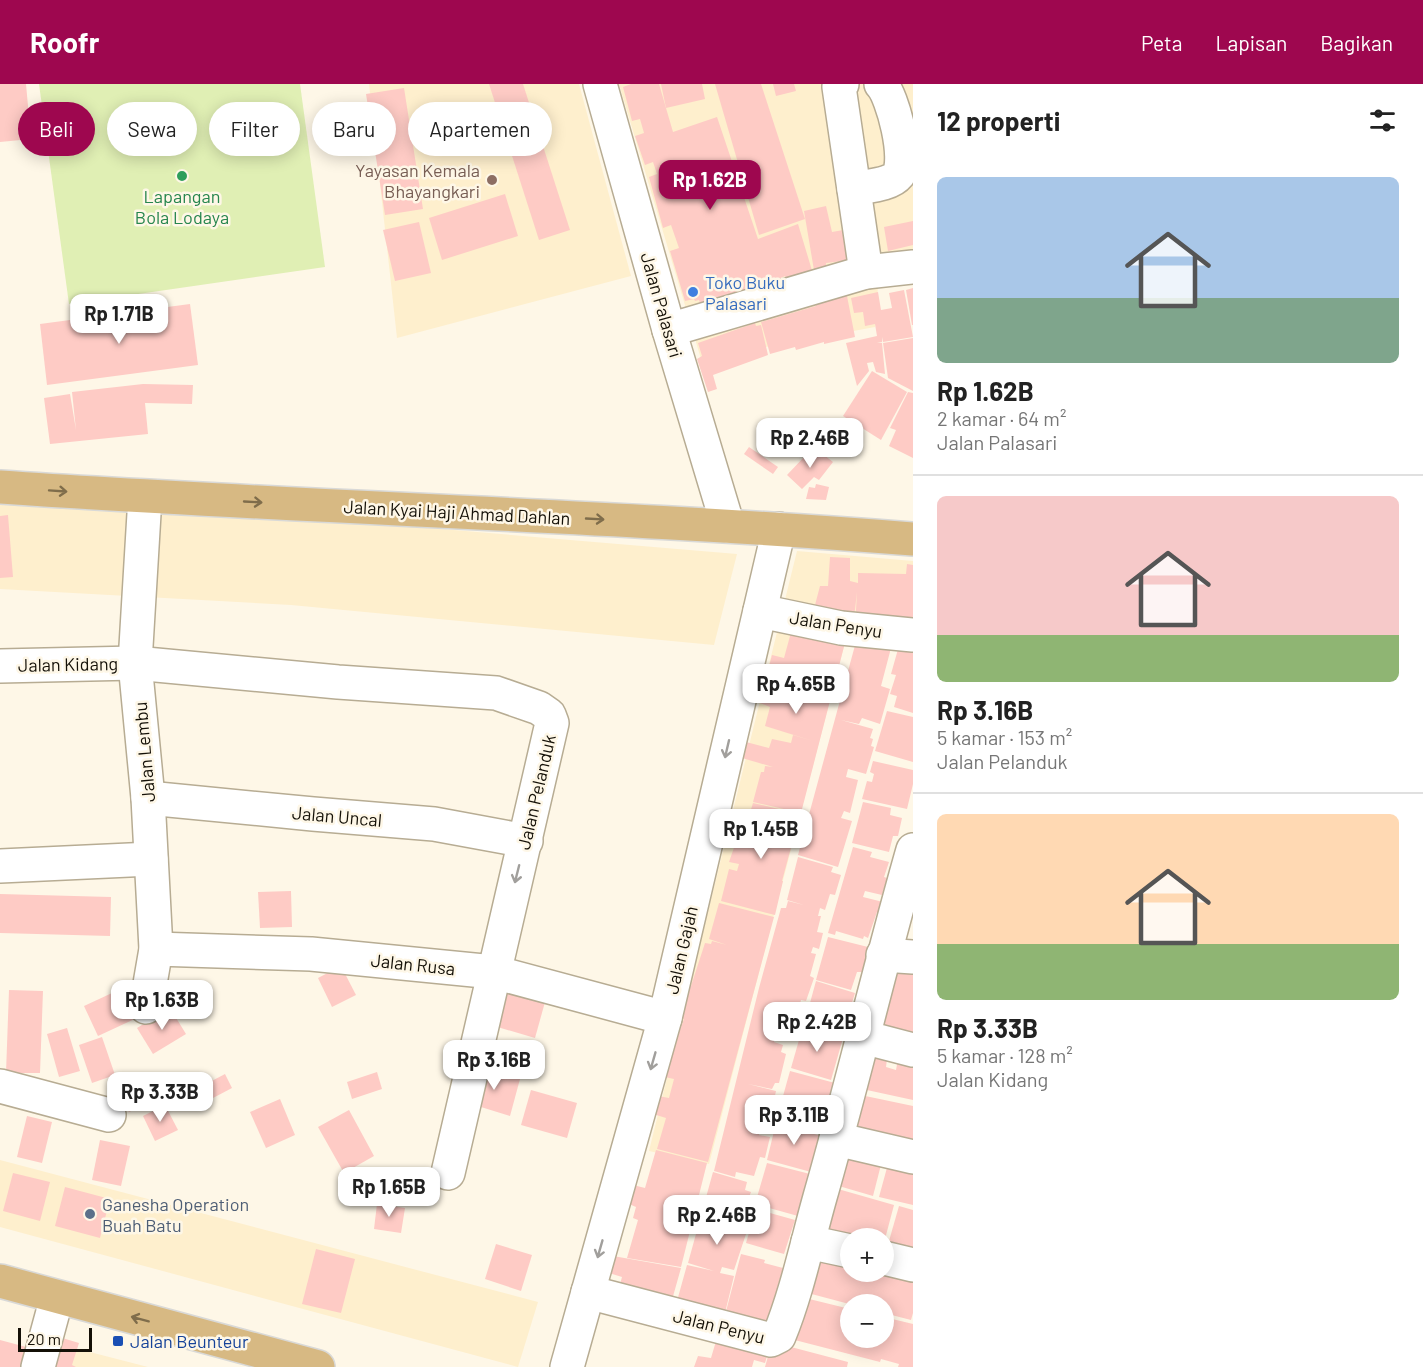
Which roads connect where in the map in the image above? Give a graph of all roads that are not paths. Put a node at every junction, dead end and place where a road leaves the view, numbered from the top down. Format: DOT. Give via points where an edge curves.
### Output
graph roads {
  1 [pos="600,84"];
  2 [pos="842,84"];
  3 [pos="881,84"];
  4 [pos="854,189"];
  5 [pos="913,267"];
  6 [pos="866,272"];
  7 [pos="669,330"];
  8 [pos="0,487"];
  9 [pos="145,497"];
  10 [pos="728,526"];
  11 [pos="779,529"];
  12 [pos="913,539"];
  13 [pos="760,611"];
  14 [pos="913,635"];
  15 [pos="135,663"];
  16 [pos="0,666"];
  17 [pos="148,798"];
  18 [pos="525,841"];
  19 [pos="913,850"];
  20 [pos="151,859"];
  21 [pos="0,866"];
  22 [pos="156,949"];
  23 [pos="898,956"];
  24 [pos="494,972"];
  25 [pos="146,1007"];
  26 [pos="665,1018"];
  27 [pos="863,1037"];
  28 [pos="913,1050"];
  29 [pos="0,1086"];
  30 [pos="109,1115"];
  31 [pos="836,1139"];
  32 [pos="913,1157"];
  33 [pos="448,1173"];
  34 [pos="808,1242"];
  35 [pos="840,1249"];
  36 [pos="894,1260"];
  37 [pos="913,1265"];
  38 [pos="0,1281"];
  39 [pos="588,1292"];
  40 [pos="57,1297"];
  41 [pos="38,1367"];
  42 [pos="318,1367"];
  43 [pos="567,1367"];
  1 -- 7 [label="street, Jalan Palasari"];
  2 -- 4 [label="street" via="839,87"];
  3 -- 4 [label="street" via="891,101 902,149 902,168 897,177 886,182"];
  4 -- 6 [label="street"];
  5 -- 6 [label="street"];
  6 -- 7 [label="street"];
  7 -- 10 [label="street, Jalan Palasari"];
  8 -- 9 [label="main road, Jalan Kyai Haji Ahmad Dahlan, one-way"];
  9 -- 10 [label="main road, Jalan Kyai Haji Ahmad Dahlan, one-way"];
  9 -- 15 [label="street, Jalan Lembu"];
  10 -- 11 [label="main road, Jalan Kyai Haji Ahmad Dahlan"];
  11 -- 12 [label="main road, Jalan Kyai Haji Ahmad Dahlan"];
  11 -- 13 [label="street, Jalan Gajah"];
  13 -- 14 [label="street, Jalan Penyu" via="841,628"];
  13 -- 26 [label="street, Jalan Gajah, one-way"];
  15 -- 16 [label="street, Jalan Kidang"];
  15 -- 17 [label="street, Jalan Lembu"];
  15 -- 18 [label="street, Jalan Pelanduk" via="496,693 539,708 552,723"];
  17 -- 18 [label="street, Jalan Uncal" via="434,824"];
  17 -- 20 [label="street, Jalan Lembu"];
  18 -- 24 [label="street, Jalan Pelanduk, one-way"];
  19 -- 23 [label="street, Jalan Penyu"];
  20 -- 21 [label="street"];
  20 -- 22 [label="street, Jalan Lembu"];
  22 -- 24 [label="street, Jalan Rusa" via="311,954"];
  22 -- 25 [label="street, Jalan Lembu"];
  23 -- 27 [label="street, Jalan Penyu"];
  24 -- 26 [label="street, Jalan Rusa"];
  24 -- 33 [label="street, Jalan Pelanduk"];
  26 -- 39 [label="street, Jalan Gajah, one-way"];
  27 -- 28 [label="street"];
  27 -- 31 [label="street, Jalan Penyu"];
  29 -- 30 [label="street"];
  31 -- 32 [label="street"];
  31 -- 34 [label="street, Jalan Penyu"];
  34 -- 35 [label="street"];
  34 -- 39 [label="street, Jalan Penyu" via="779,1336 771,1340"];
  36 -- 37 [label="street"];
  38 -- 40 [label="main road"];
  39 -- 43 [label="street, Jalan Gajah"];
  40 -- 41 [label="street"];
  42 -- 40 [label="main road, one-way"];
}
